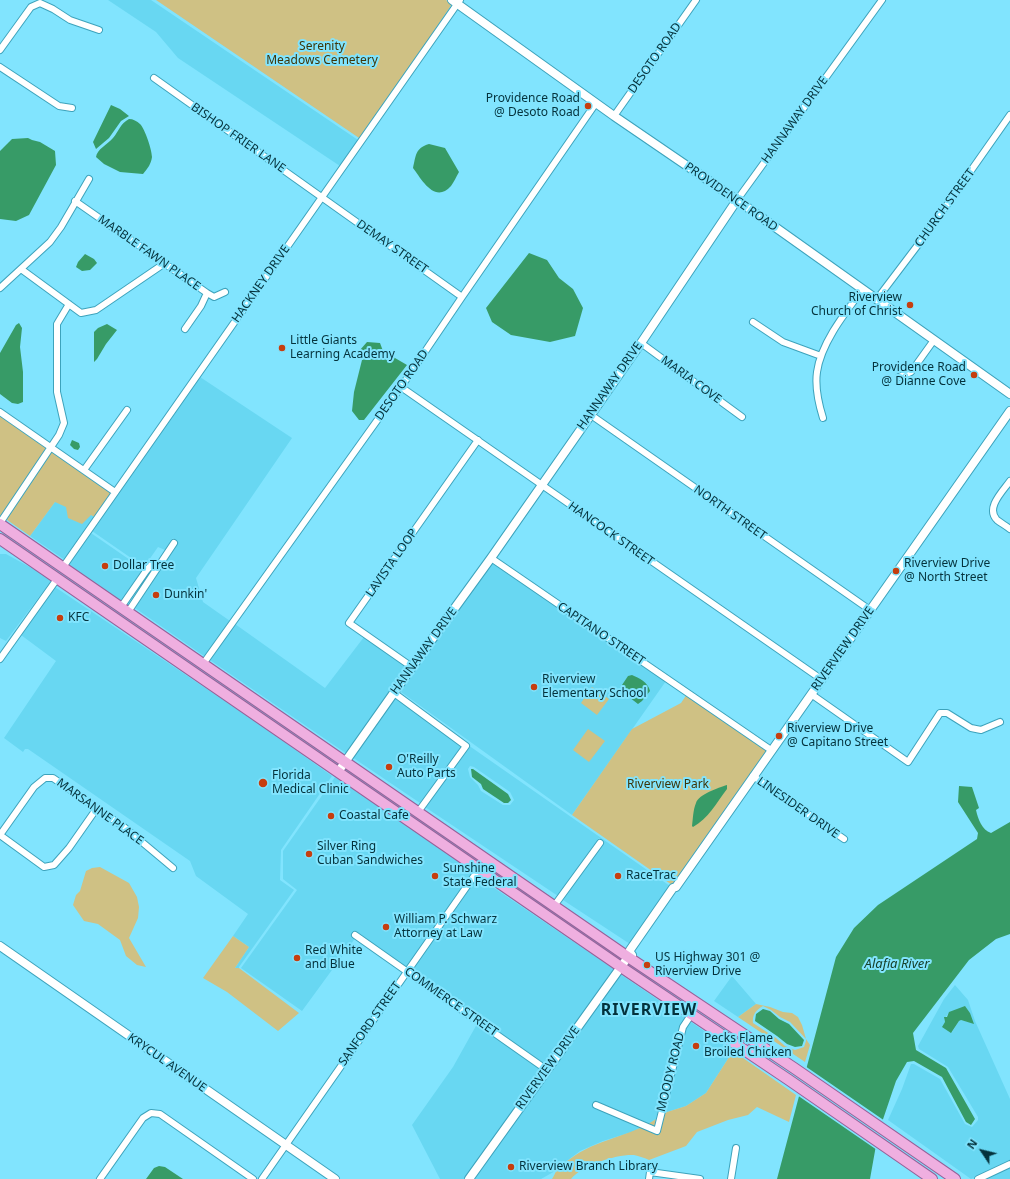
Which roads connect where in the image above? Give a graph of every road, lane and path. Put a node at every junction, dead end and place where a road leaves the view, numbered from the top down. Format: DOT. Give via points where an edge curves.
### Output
graph roads {
  1 [pos="696,0"];
  2 [pos="882,0"];
  3 [pos="456,1"];
  4 [pos="99,30"];
  5 [pos="0,50"];
  6 [pos="0,67"];
  7 [pos="154,78"];
  8 [pos="596,103"];
  9 [pos="72,108"];
  10 [pos="614,116"];
  11 [pos="1010,116"];
  12 [pos="88,179"];
  13 [pos="321,198"];
  14 [pos="737,200"];
  15 [pos="75,202"];
  16 [pos="165,263"];
  17 [pos="21,269"];
  18 [pos="0,288"];
  19 [pos="863,289"];
  20 [pos="225,292"];
  21 [pos="207,293"];
  22 [pos="462,297"];
  23 [pos="877,300"];
  24 [pos="69,304"];
  25 [pos="753,322"];
  26 [pos="185,329"];
  27 [pos="934,340"];
  28 [pos="641,343"];
  29 [pos="821,356"];
  30 [pos="899,377"];
  31 [pos="401,387"];
  32 [pos="1010,394"];
  33 [pos="127,410"];
  34 [pos="1010,411"];
  35 [pos="0,412"];
  36 [pos="590,415"];
  37 [pos="742,417"];
  38 [pos="823,418"];
  39 [pos="478,440"];
  40 [pos="50,448"];
  41 [pos="84,470"];
  42 [pos="1010,481"];
  43 [pos="542,485"];
  44 [pos="115,492"];
  45 [pos="0,523"];
  46 [pos="1010,529"];
  47 [pos="0,539"];
  48 [pos="174,543"];
  49 [pos="491,558"];
  50 [pos="63,567"];
  51 [pos="57,579"];
  52 [pos="67,586"];
  53 [pos="125,610"];
  54 [pos="870,610"];
  55 [pos="119,621"];
  56 [pos="133,631"];
  57 [pos="167,639"];
  58 [pos="0,659"];
  59 [pos="203,664"];
  60 [pos="412,667"];
  61 [pos="203,679"];
  62 [pos="821,679"];
  63 [pos="394,693"];
  64 [pos="811,694"];
  65 [pos="263,705"];
  66 [pos="1000,722"];
  67 [pos="771,750"];
  68 [pos="345,761"];
  69 [pos="338,772"];
  70 [pos="753,776"];
  71 [pos="97,808"];
  72 [pos="418,812"];
  73 [pos="402,815"];
  74 [pos="0,835"];
  75 [pos="844,839"];
  76 [pos="600,842"];
  77 [pos="483,857"];
  78 [pos="173,868"];
  79 [pos="479,869"];
  80 [pos="550,903"];
  81 [pos="355,935"];
  82 [pos="0,946"];
  83 [pos="628,957"];
  84 [pos="621,967"];
  85 [pos="407,972"];
  86 [pos="691,1015"];
  87 [pos="743,1034"];
  88 [pos="547,1070"];
  89 [pos="596,1105"];
  90 [pos="286,1145"];
  91 [pos="736,1148"];
  92 [pos="1010,1164"];
  93 [pos="649,1176"];
  94 [pos="100,1179"];
  95 [pos="253,1179"];
  96 [pos="262,1179"];
  97 [pos="335,1179"];
  98 [pos="469,1179"];
  99 [pos="700,1179"];
  100 [pos="731,1179"];
  101 [pos="932,1179"];
  102 [pos="955,1179"];
  103 [pos="978,1179"];
  1 -- 10 [label="street, DESOTO ROAD"];
  2 -- 14 [label="street, HANNAWAY DRIVE"];
  3 -- 8 [label="street, PROVIDENCE ROAD"];
  3 -- 13 [label="street, HACKNEY DRIVE"];
  4 -- 5 [label="street" via="70,20 40,3 31,8"];
  6 -- 9 [label="street" via="59,106"];
  7 -- 13 [label="street, BISHOP FRIER LANE"];
  8 -- 10 [label="street, PROVIDENCE ROAD"];
  8 -- 22 [label="street, DESOTO ROAD"];
  10 -- 14 [label="street, PROVIDENCE ROAD"];
  11 -- 23 [label="street, CHURCH STREET"];
  12 -- 15 [label="street"];
  13 -- 22 [label="street, DEMAY STREET"];
  13 -- 44 [label="street, HACKNEY DRIVE"];
  14 -- 19 [label="street, PROVIDENCE ROAD"];
  14 -- 28 [label="street, HANNAWAY DRIVE"];
  15 -- 16 [label="street, MARBLE FAWN PLACE"];
  15 -- 17 [label="street" via="50,242"];
  16 -- 21 [label="street, MARBLE FAWN PLACE"];
  16 -- 24 [label="street" via="96,310 81,313"];
  17 -- 18 [label="street"];
  17 -- 24 [label="street"];
  19 -- 23 [label="street, PROVIDENCE ROAD"];
  19 -- 29 [label="street" via="831,335"];
  20 -- 21 [label="street, MARBLE FAWN PLACE" via="214,297"];
  21 -- 26 [label="street"];
  22 -- 31 [label="street, DESOTO ROAD"];
  23 -- 27 [label="street, PROVIDENCE ROAD"];
  24 -- 40 [label="street" via="57,324 57,392 64,423"];
  25 -- 29 [label="street" via="783,342"];
  27 -- 30 [label="street" via="911,372"];
  27 -- 32 [label="street, PROVIDENCE ROAD"];
  28 -- 36 [label="street, HANNAWAY DRIVE"];
  28 -- 37 [label="street, MARIA COVE"];
  29 -- 38 [label="street" via="817,374"];
  31 -- 39 [label="street, HANCOCK STREET"];
  31 -- 59 [label="street, DESOTO ROAD"];
  33 -- 41 [label="street"];
  34 -- 54 [label="street, RIVERVIEW DRIVE"];
  35 -- 40 [label="street"];
  36 -- 43 [label="street, HANNAWAY DRIVE"];
  36 -- 54 [label="street, NORTH STREET"];
  39 -- 43 [label="street, HANCOCK STREET"];
  39 -- 60 [label="street, LAVISTA LOOP" via="349,623"];
  40 -- 41 [label="street"];
  40 -- 45 [label="street"];
  41 -- 44 [label="street"];
  42 -- 46 [label="street" via="993,509 993,514 998,520"];
  43 -- 49 [label="street, HANNAWAY DRIVE"];
  43 -- 62 [label="street, HANCOCK STREET"];
  44 -- 50 [label="street, HACKNEY DRIVE"];
  45 -- 50 [label="main road"];
  47 -- 51 [label="main road"];
  48 -- 53 [label="street"];
  49 -- 60 [label="street, HANNAWAY DRIVE"];
  49 -- 67 [label="street, CAPITANO STREET"];
  50 -- 53 [label="main road"];
  51 -- 52 [label="main road"];
  51 -- 58 [label="street"];
  52 -- 53 [label="main road" via="89,594 117,612 122,614"];
  52 -- 55 [label="main road"];
  53 -- 57 [label="main road"];
  54 -- 62 [label="street, RIVERVIEW DRIVE"];
  55 -- 56 [label="main road"];
  55 -- 57 [label="main road" via="125,618 147,633"];
  56 -- 59 [label="main road" via="156,640 192,664"];
  56 -- 61 [label="main road"];
  57 -- 59 [label="main road"];
  59 -- 65 [label="main road"];
  60 -- 63 [label="street, HANNAWAY DRIVE"];
  61 -- 65 [label="main road" via="213,678 237,696"];
  61 -- 69 [label="main road"];
  62 -- 64 [label="street, RIVERVIEW DRIVE"];
  63 -- 68 [label="street, HANNAWAY DRIVE"];
  63 -- 72 [label="street" via="466,746"];
  64 -- 66 [label="street" via="908,762 940,714 947,713 971,728 981,730"];
  64 -- 67 [label="street, RIVERVIEW DRIVE"];
  65 -- 68 [label="main road"];
  67 -- 70 [label="street, RIVERVIEW DRIVE"];
  68 -- 69 [label="street, HANNAWAY DRIVE"];
  68 -- 72 [label="main road"];
  69 -- 73 [label="main road"];
  70 -- 75 [label="street, LINESIDER DRIVE"];
  70 -- 83 [label="street, RIVERVIEW DRIVE" via="630,950"];
  71 -- 74 [label="street, MARSANNE PLACE" via="53,778 44,778 34,787"];
  71 -- 74 [label="street" via="54,865 44,867"];
  71 -- 78 [label="street, MARSANNE PLACE"];
  72 -- 77 [label="main road"];
  73 -- 77 [label="main road" via="419,820 475,858"];
  73 -- 79 [label="main road"];
  76 -- 80 [label="street"];
  77 -- 80 [label="main road"];
  79 -- 80 [label="main road" via="491,870 531,896"];
  79 -- 84 [label="main road"];
  79 -- 85 [label="street, SANFORD STREET"];
  80 -- 83 [label="main road"];
  81 -- 85 [label="street, COMMERCE STREET"];
  82 -- 90 [label="street, KRYCUL AVENUE"];
  83 -- 84 [label="street, RIVERVIEW DRIVE"];
  83 -- 87 [label="main road"];
  84 -- 86 [label="main road"];
  84 -- 88 [label="street, RIVERVIEW DRIVE"];
  85 -- 88 [label="street, COMMERCE STREET"];
  85 -- 90 [label="street, SANFORD STREET"];
  86 -- 87 [label="main road" via="702,1014 729,1032"];
  86 -- 89 [label="street, MOODY ROAD" via="683,1027 657,1131"];
  86 -- 101 [label="main road"];
  87 -- 102 [label="main road"];
  88 -- 98 [label="street, RIVERVIEW DRIVE"];
  90 -- 96 [label="street, SANFORD STREET"];
  90 -- 97 [label="street, KRYCUL AVENUE"];
  91 -- 100 [label="street"];
  92 -- 103 [label="street"];
  93 -- 99 [label="street"];
  94 -- 95 [label="street" via="143,1118 151,1113 160,1114"];
}
